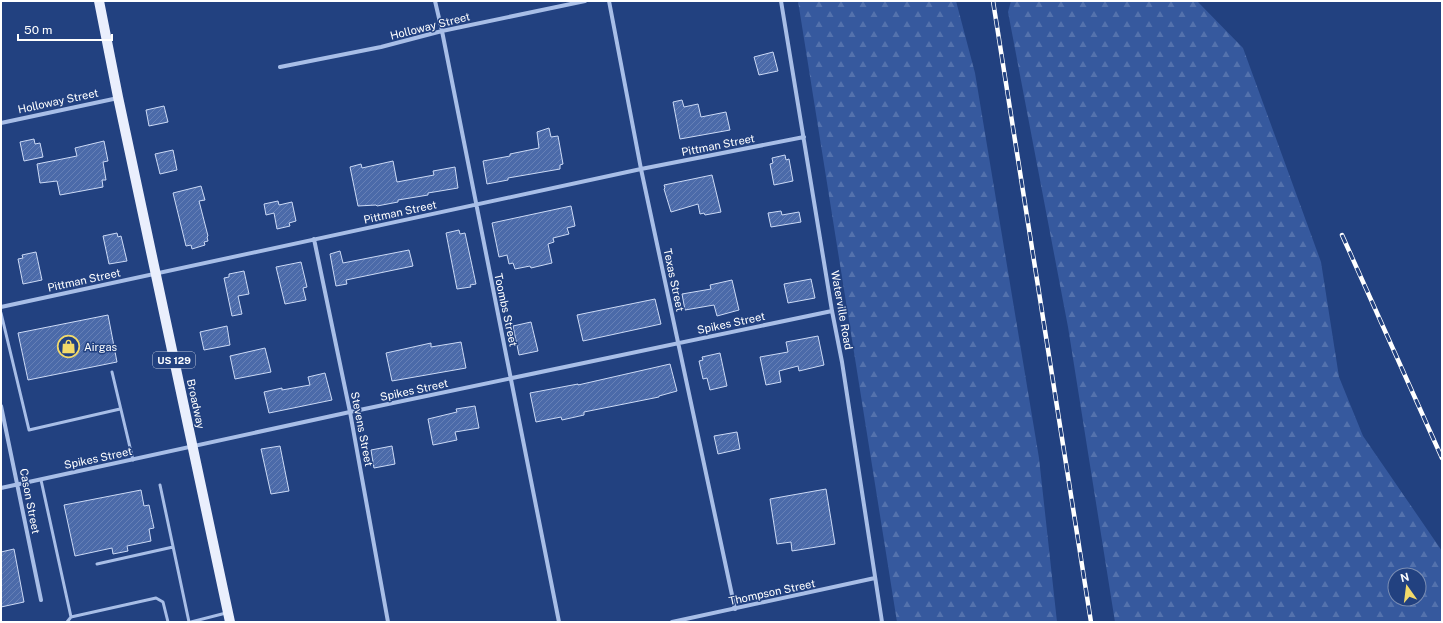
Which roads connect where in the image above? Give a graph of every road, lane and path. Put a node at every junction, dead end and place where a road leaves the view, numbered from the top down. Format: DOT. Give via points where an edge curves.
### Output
graph roads {
  1 [pos="99,1"];
  2 [pos="435,1"];
  3 [pos="585,1"];
  4 [pos="609,1"];
  5 [pos="781,1"];
  6 [pos="442,31"];
  7 [pos="280,67"];
  8 [pos="118,98"];
  9 [pos="1,123"];
  10 [pos="804,137"];
  11 [pos="641,169"];
  12 [pos="476,205"];
  13 [pos="314,239"];
  14 [pos="156,274"];
  15 [pos="1,307"];
  16 [pos="832,311"];
  17 [pos="1,313"];
  18 [pos="679,343"];
  19 [pos="112,372"];
  20 [pos="511,379"];
  21 [pos="1,406"];
  22 [pos="120,409"];
  23 [pos="350,412"];
  24 [pos="193,446"];
  25 [pos="133,460"];
  26 [pos="41,480"];
  27 [pos="18,485"];
  28 [pos="160,485"];
  29 [pos="1,488"];
  30 [pos="173,547"];
  31 [pos="97,564"];
  32 [pos="875,578"];
  33 [pos="41,600"];
  34 [pos="735,609"];
  35 [pos="71,617"];
  36 [pos="229,617"];
  37 [pos="67,622"];
  38 [pos="168,622"];
  39 [pos="190,622"];
  40 [pos="388,622"];
  41 [pos="559,622"];
  42 [pos="672,622"];
  43 [pos="882,622"];
  1 -- 8 [label="main road, US 129"];
  2 -- 6 [label="street, Toombs Street"];
  3 -- 6 [label="street, Holloway Street"];
  4 -- 11 [label="street, Texas Street"];
  5 -- 10 [label="street, Waterville Road"];
  6 -- 7 [label="street, Holloway Street" via="381,47"];
  6 -- 12 [label="street, Toombs Street"];
  8 -- 9 [label="street, Holloway Street"];
  8 -- 14 [label="main road, Broadway / US 129"];
  10 -- 11 [label="street, Pittman Street"];
  10 -- 16 [label="street, Waterville Road"];
  11 -- 12 [label="street, Pittman Street"];
  11 -- 18 [label="street, Texas Street"];
  12 -- 13 [label="street, Pittman Street"];
  12 -- 20 [label="street, Toombs Street"];
  13 -- 14 [label="street, Pittman Street"];
  13 -- 23 [label="street, Stevens Street"];
  14 -- 15 [label="street, Pittman Street"];
  14 -- 24 [label="main road, Broadway / US 129"];
  16 -- 18 [label="street, Spikes Street"];
  16 -- 32 [label="street, Waterville Road"];
  17 -- 22 [label="lane" via="29,430"];
  18 -- 20 [label="street, Spikes Street"];
  18 -- 34 [label="street, Texas Street"];
  19 -- 22 [label="lane"];
  20 -- 23 [label="street, Spikes Street"];
  20 -- 41 [label="street, Toombs Street"];
  21 -- 27 [label="street, Cason Street"];
  22 -- 25 [label="lane"];
  23 -- 24 [label="street, Spikes Street"];
  23 -- 40 [label="street, Stevens Street"];
  24 -- 25 [label="street, Spikes Street"];
  24 -- 36 [label="main road, Broadway / US 129"];
  25 -- 26 [label="street, Spikes Street"];
  26 -- 27 [label="street, Spikes Street"];
  26 -- 35 [label="lane"];
  27 -- 29 [label="street, Spikes Street"];
  27 -- 33 [label="street, Cason Street"];
  28 -- 30 [label="lane"];
  30 -- 31 [label="lane"];
  30 -- 39 [label="lane"];
  32 -- 34 [label="street, Thompson Street"];
  32 -- 43 [label="street, Waterville Road"];
  34 -- 42 [label="street, Thompson Street"];
  35 -- 37 [label="lane"];
  35 -- 38 [label="lane" via="156,598 162,602"];
  36 -- 39 [label="lane"];
}
